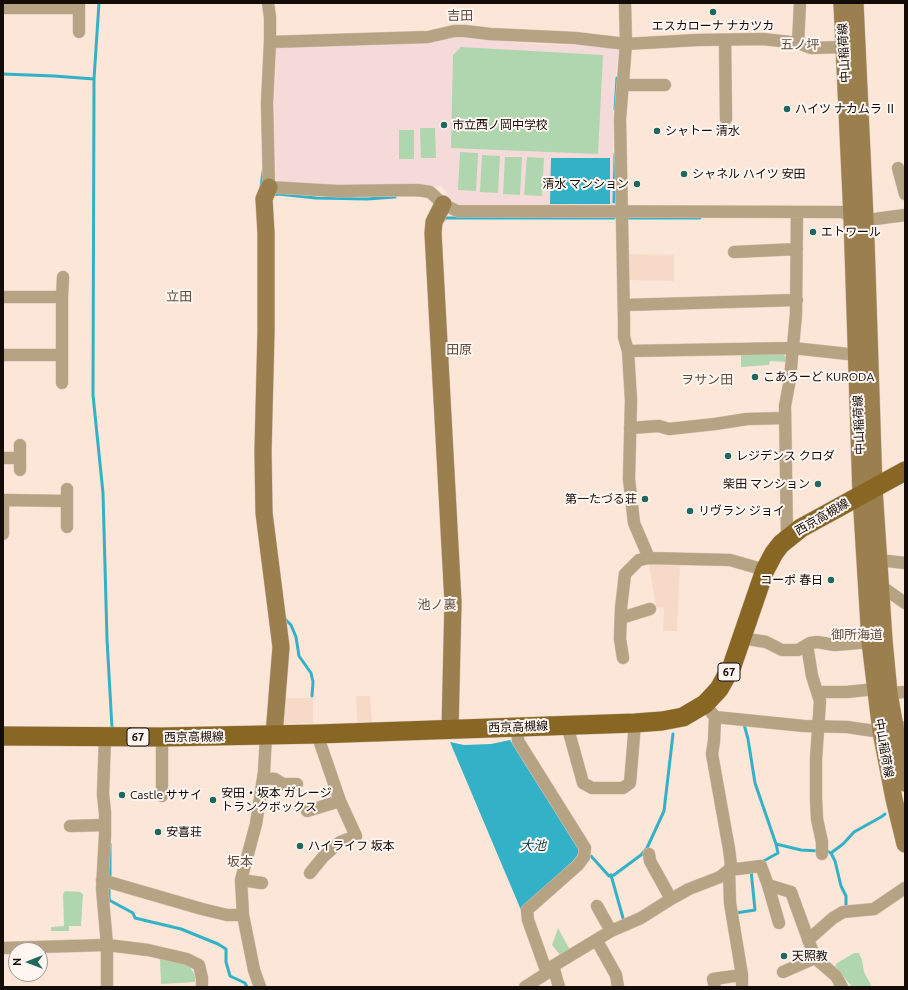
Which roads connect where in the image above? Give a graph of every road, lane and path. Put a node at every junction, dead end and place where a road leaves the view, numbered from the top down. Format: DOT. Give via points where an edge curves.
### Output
graph roads {
  1 [pos="268,3"];
  2 [pos="625,3"];
  3 [pos="800,3"];
  4 [pos="842,3"];
  5 [pos="855,3"];
  6 [pos="79,6"];
  7 [pos="3,8"];
  8 [pos="78,32"];
  9 [pos="724,40"];
  10 [pos="270,42"];
  11 [pos="623,43"];
  12 [pos="798,43"];
  13 [pos="843,47"];
  14 [pos="623,85"];
  15 [pos="665,85"];
  16 [pos="726,119"];
  17 [pos="898,168"];
  18 [pos="269,187"];
  19 [pos="905,194"];
  20 [pos="443,204"];
  21 [pos="905,215"];
  22 [pos="622,216"];
  23 [pos="796,219"];
  24 [pos="858,219"];
  25 [pos="796,249"];
  26 [pos="734,252"];
  27 [pos="63,277"];
  28 [pos="3,297"];
  29 [pos="62,297"];
  30 [pos="796,300"];
  31 [pos="624,305"];
  32 [pos="793,348"];
  33 [pos="628,351"];
  34 [pos="3,355"];
  35 [pos="62,355"];
  36 [pos="857,355"];
  37 [pos="62,383"];
  38 [pos="786,418"];
  39 [pos="630,428"];
  40 [pos="20,445"];
  41 [pos="3,458"];
  42 [pos="905,471"];
  43 [pos="68,489"];
  44 [pos="868,492"];
  45 [pos="3,500"];
  46 [pos="67,501"];
  47 [pos="67,527"];
  48 [pos="3,534"];
  49 [pos="787,538"];
  50 [pos="649,558"];
  51 [pos="879,560"];
  52 [pos="905,563"];
  53 [pos="766,570"];
  54 [pos="881,586"];
  55 [pos="905,603"];
  56 [pos="650,609"];
  57 [pos="621,618"];
  58 [pos="742,638"];
  59 [pos="870,642"];
  60 [pos="807,645"];
  61 [pos="623,658"];
  62 [pos="890,691"];
  63 [pos="818,694"];
  64 [pos="710,711"];
  65 [pos="635,723"];
  66 [pos="567,725"];
  67 [pos="818,726"];
  68 [pos="517,727"];
  69 [pos="894,729"];
  70 [pos="450,730"];
  71 [pos="317,734"];
  72 [pos="270,735"];
  73 [pos="3,736"];
  74 [pos="105,737"];
  75 [pos="162,737"];
  76 [pos="264,778"];
  77 [pos="905,783"];
  78 [pos="297,784"];
  79 [pos="162,796"];
  80 [pos="340,801"];
  81 [pos="307,812"];
  82 [pos="105,825"];
  83 [pos="70,826"];
  84 [pos="905,844"];
  85 [pos="649,854"];
  86 [pos="822,854"];
  87 [pos="730,870"];
  88 [pos="310,872"];
  89 [pos="102,880"];
  90 [pos="241,880"];
  91 [pos="262,883"];
  92 [pos="768,885"];
  93 [pos="905,888"];
  94 [pos="671,899"];
  95 [pos="597,906"];
  96 [pos="243,915"];
  97 [pos="779,923"];
  98 [pos="611,932"];
  99 [pos="808,940"];
  100 [pos="597,941"];
  101 [pos="107,944"];
  102 [pos="3,948"];
  103 [pos="815,958"];
  104 [pos="550,969"];
  105 [pos="783,972"];
  106 [pos="742,981"];
  107 [pos="107,987"];
  108 [pos="202,987"];
  109 [pos="260,987"];
  110 [pos="525,987"];
  111 [pos="559,987"];
  112 [pos="618,987"];
  113 [pos="714,987"];
  114 [pos="842,987"];
  1 -- 10 [label="street"];
  2 -- 11 [label="street"];
  3 -- 12 [label="street"];
  4 -- 13 [label="main road, 中山稲荷線"];
  5 -- 24 [label="main road, 中山稲荷線"];
  6 -- 7 [label="street"];
  6 -- 8 [label="street"];
  9 -- 11 [label="street"];
  9 -- 12 [label="street" via="763,39"];
  9 -- 16 [label="street"];
  10 -- 11 [label="street" via="428,37 465,31"];
  10 -- 18 [label="street" via="267,104"];
  11 -- 14 [label="street"];
  12 -- 13 [label="street" via="811,48"];
  13 -- 24 [label="main road, 中山稲荷線"];
  14 -- 15 [label="street"];
  14 -- 22 [label="street" via="620,119"];
  17 -- 19 [label="street"];
  18 -- 20 [label="street" via="337,191 417,190 430,192"];
  18 -- 72 [label="main road" via="264,199 264,514 280,647"];
  20 -- 22 [label="street" via="457,211"];
  20 -- 70 [label="main road" via="434,222 433,233 453,602"];
  21 -- 24 [label="street"];
  22 -- 23 [label="street"];
  22 -- 31 [label="street"];
  23 -- 24 [label="street" via="843,212"];
  23 -- 25 [label="street"];
  24 -- 36 [label="main road, 中山稲荷線"];
  24 -- 44 [label="main road, 中山稲荷線"];
  25 -- 26 [label="street"];
  25 -- 30 [label="street"];
  27 -- 29 [label="street"];
  28 -- 29 [label="street"];
  29 -- 35 [label="street"];
  30 -- 31 [label="street"];
  30 -- 32 [label="street"];
  31 -- 33 [label="street" via="624,337"];
  32 -- 33 [label="street"];
  32 -- 36 [label="street"];
  32 -- 38 [label="street" via="785,406"];
  33 -- 39 [label="street"];
  34 -- 35 [label="street"];
  35 -- 37 [label="street"];
  36 -- 44 [label="main road, 中山稲荷線"];
  38 -- 39 [label="street" via="747,419 669,429 659,426"];
  38 -- 49 [label="street"];
  39 -- 50 [label="street" via="629,479 634,523"];
  40 -- 41 [label="street" via="20,464"];
  42 -- 44 [label="main road, 西京高槻線 / 67"];
  43 -- 46 [label="street"];
  44 -- 49 [label="main road, 西京高槻線 / 67"];
  44 -- 51 [label="main road, 中山稲荷線"];
  44 -- 59 [label="main road, 中山稲荷線"];
  45 -- 46 [label="street"];
  45 -- 48 [label="street"];
  46 -- 47 [label="street"];
  49 -- 53 [label="main road, 西京高槻線 / 67" via="774,553"];
  50 -- 53 [label="street" via="730,560"];
  50 -- 57 [label="street" via="639,560 625,574"];
  51 -- 52 [label="street"];
  51 -- 54 [label="main road, 中山稲荷線"];
  53 -- 58 [label="main road, 西京高槻線 / 67"];
  54 -- 55 [label="street"];
  54 -- 62 [label="main road, 中山稲荷線"];
  56 -- 57 [label="street"];
  57 -- 61 [label="street" via="620,639"];
  58 -- 60 [label="street" via="766,642 782,650 798,650"];
  58 -- 64 [label="main road, 西京高槻線 / 67" via="732,666"];
  59 -- 60 [label="street" via="835,645 817,642"];
  59 -- 62 [label="main road, 中山稲荷線"];
  60 -- 63 [label="street" via="814,688"];
  62 -- 63 [label="street"];
  62 -- 69 [label="main road, 中山稲荷線"];
  63 -- 67 [label="street"];
  64 -- 65 [label="main road, 西京高槻線 / 67" via="662,721"];
  64 -- 67 [label="street"];
  64 -- 87 [label="street" via="714,741 712,754 729,849"];
  65 -- 66 [label="main road, 西京高槻線 / 67"];
  65 -- 66 [label="street" via="630,783 623,788 592,788 583,783"];
  66 -- 68 [label="main road, 西京高槻線 / 67"];
  67 -- 69 [label="street"];
  67 -- 86 [label="street" via="816,798"];
  68 -- 70 [label="main road, 西京高槻線 / 67"];
  68 -- 104 [label="street" via="518,741 585,848 584,857 578,865 528,910 528,920"];
  69 -- 77 [label="main road, 中山稲荷線"];
  69 -- 84 [label="main road, 中山稲荷線" via="894,799"];
  70 -- 71 [label="main road, 西京高槻線 / 67"];
  71 -- 72 [label="main road, 西京高槻線 / 67"];
  71 -- 80 [label="street"];
  72 -- 75 [label="main road, 西京高槻線 / 67"];
  72 -- 76 [label="street"];
  73 -- 74 [label="main road, 西京高槻線 / 67"];
  74 -- 75 [label="main road, 西京高槻線 / 67"];
  74 -- 82 [label="street"];
  75 -- 79 [label="street"];
  76 -- 78 [label="street" via="275,779 283,784"];
  76 -- 90 [label="street" via="256,824"];
  80 -- 81 [label="street"];
  80 -- 88 [label="street" via="356,836 340,842"];
  82 -- 83 [label="street"];
  82 -- 89 [label="street"];
  85 -- 94 [label="street"];
  87 -- 92 [label="street" via="761,866"];
  87 -- 94 [label="street"];
  87 -- 106 [label="street" via="730,903"];
  89 -- 96 [label="street" via="202,909 227,915"];
  89 -- 101 [label="street"];
  90 -- 91 [label="street"];
  90 -- 96 [label="street"];
  92 -- 97 [label="street"];
  92 -- 99 [label="street" via="791,892"];
  93 -- 99 [label="street" via="874,909 843,912"];
  94 -- 98 [label="street" via="642,918"];
  95 -- 98 [label="street"];
  96 -- 109 [label="street"];
  98 -- 100 [label="street"];
  99 -- 103 [label="street"];
  100 -- 104 [label="street"];
  100 -- 112 [label="street" via="616,976"];
  101 -- 102 [label="street"];
  101 -- 107 [label="street"];
  101 -- 108 [label="street" via="187,959 199,965"];
  103 -- 105 [label="street"];
  103 -- 114 [label="street" via="836,976"];
  104 -- 110 [label="street"];
  104 -- 111 [label="street"];
  106 -- 113 [label="street" via="713,979"];
}
